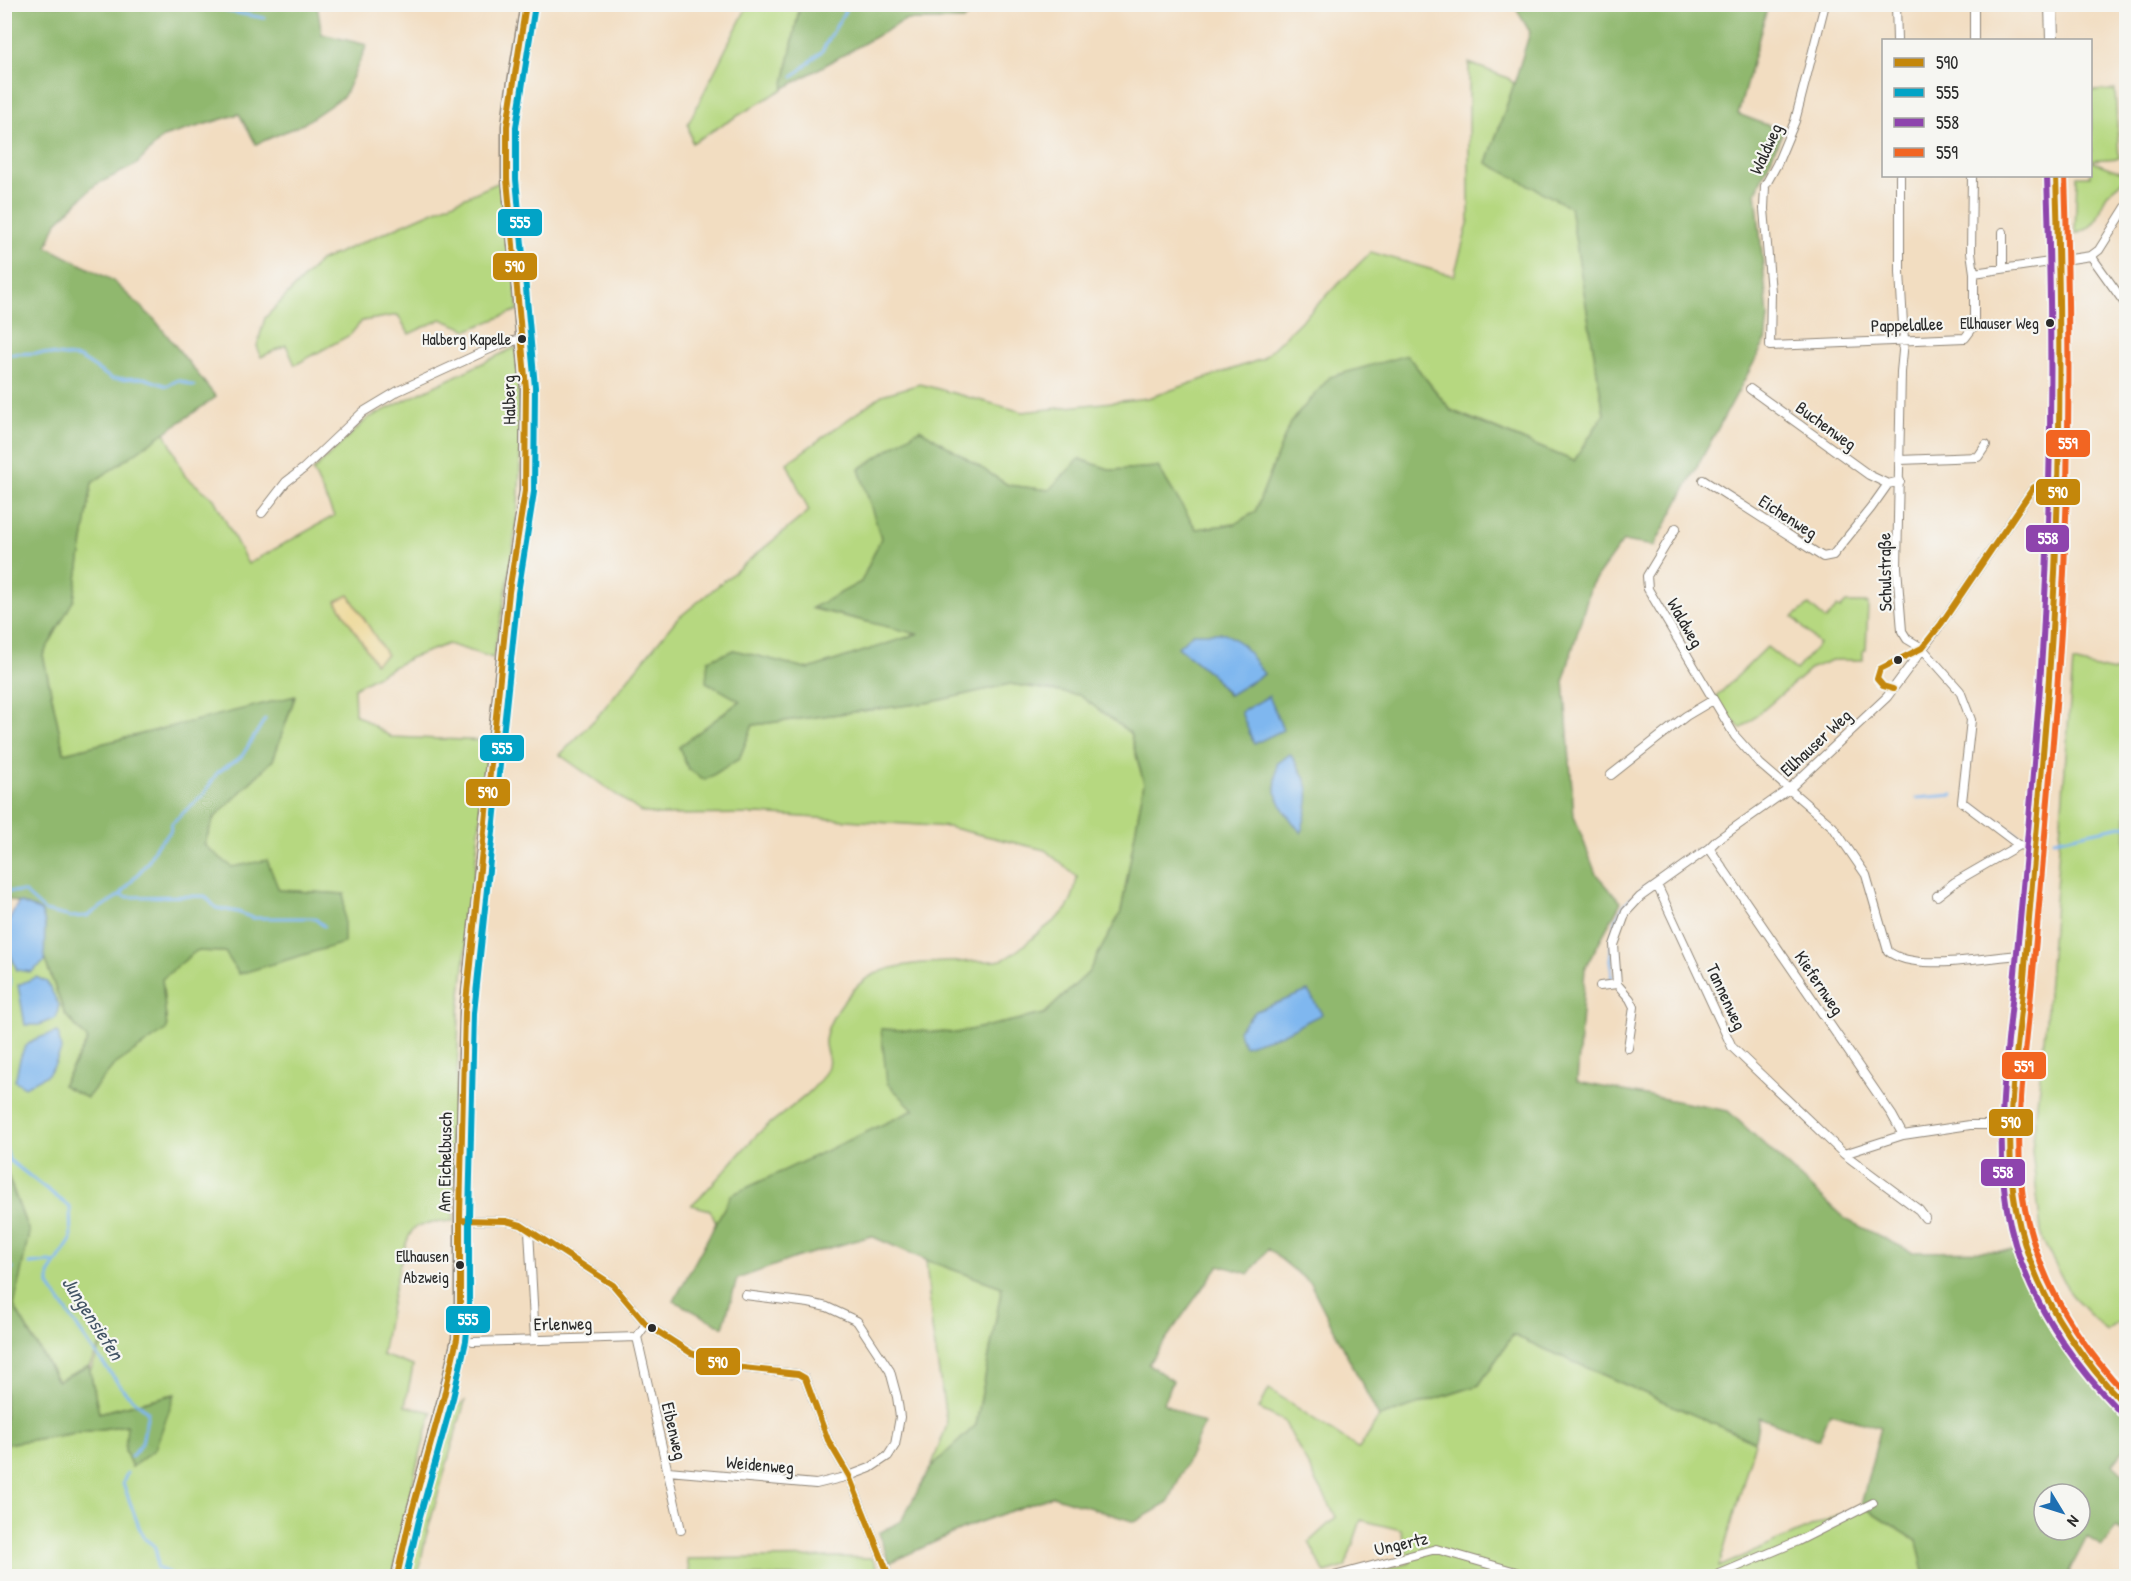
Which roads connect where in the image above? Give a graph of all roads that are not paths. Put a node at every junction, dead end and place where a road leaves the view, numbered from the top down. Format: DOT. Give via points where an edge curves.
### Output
graph roads {
  1 [pos="526,4"];
  2 [pos="1825,4"];
  3 [pos="1896,4"];
  4 [pos="1974,4"];
  5 [pos="2051,4"];
  6 [pos="1897,39"];
  7 [pos="1974,39"];
  8 [pos="2052,39"];
  9 [pos="1900,177"];
  10 [pos="1972,177"];
  11 [pos="2056,177"];
  12 [pos="2127,207"];
  13 [pos="2002,232"];
  14 [pos="2091,255"];
  15 [pos="2057,260"];
  16 [pos="2004,268"];
  17 [pos="1974,273"];
  18 [pos="2127,305"];
  19 [pos="523,339"];
  20 [pos="1904,341"];
  21 [pos="1770,346"];
  22 [pos="1750,389"];
  23 [pos="1986,445"];
  24 [pos="1900,460"];
  25 [pos="2059,479"];
  26 [pos="1703,480"];
  27 [pos="1900,482"];
  28 [pos="1888,484"];
  29 [pos="262,513"];
  30 [pos="1676,528"];
  31 [pos="1922,648"];
  32 [pos="1713,700"];
  33 [pos="493,742"];
  34 [pos="1611,776"];
  35 [pos="1789,789"];
  36 [pos="2019,845"];
  37 [pos="2036,848"];
  38 [pos="1709,849"];
  39 [pos="1657,885"];
  40 [pos="1937,896"];
  41 [pos="2026,955"];
  42 [pos="1617,984"];
  43 [pos="1600,986"];
  44 [pos="1628,1048"];
  45 [pos="1995,1125"];
  46 [pos="1903,1136"];
  47 [pos="1844,1154"];
  48 [pos="1925,1218"];
  49 [pos="460,1220"];
  50 [pos="529,1231"];
  51 [pos="745,1295"];
  52 [pos="646,1324"];
  53 [pos="637,1337"];
  54 [pos="534,1339"];
  55 [pos="472,1342"];
  56 [pos="2127,1407"];
  57 [pos="668,1471"];
  58 [pos="849,1476"];
  59 [pos="1873,1503"];
  60 [pos="681,1530"];
  61 [pos="397,1576"];
  62 [pos="889,1576"];
  63 [pos="1335,1576"];
  64 [pos="1545,1576"];
  65 [pos="1715,1576"];
  1 -- 19 [label="street, Halberg" via="507,126 507,179"];
  2 -- 21 [label="street, Waldweg" via="1795,121 1765,186"];
  3 -- 6 [label="street"];
  4 -- 7 [label="street"];
  5 -- 8 [label="main road"];
  9 -- 20 [label="street, Schulstraße"];
  10 -- 17 [label="street"];
  11 -- 15 [label="main road"];
  12 -- 14 [label="street" via="2099,250"];
  13 -- 16 [label="street"];
  14 -- 15 [label="street"];
  14 -- 18 [label="street"];
  15 -- 16 [label="street"];
  15 -- 25 [label="main road"];
  16 -- 17 [label="street"];
  17 -- 20 [label="street, Pappelallee" via="1974,326 1965,338"];
  19 -- 29 [label="street" via="483,352 398,391 363,412 286,482"];
  19 -- 33 [label="street, Halberg" via="525,491 509,592"];
  20 -- 21 [label="street, Pappelallee"];
  20 -- 24 [label="street, Schulstraße"];
  22 -- 28 [label="street, Buchenweg" via="1869,475"];
  23 -- 24 [label="street" via="1978,457"];
  24 -- 27 [label="street, Schulstraße"];
  25 -- 31 [label="street, Ellhauser Weg" via="2034,487"];
  25 -- 37 [label="main road"];
  26 -- 28 [label="street, Eichenweg" via="1823,557 1833,555"];
  27 -- 28 [label="street"];
  27 -- 31 [label="street, Schulstraße" via="1899,612 1907,639"];
  30 -- 32 [label="street, Waldweg" via="1647,576 1648,589"];
  31 -- 35 [label="street, Ellhauser Weg" via="1887,697"];
  31 -- 36 [label="street, Schulstraße" via="1960,691 1971,720 1962,802"];
  32 -- 34 [label="street" via="1686,716"];
  32 -- 35 [label="street, Waldweg" via="1735,736"];
  33 -- 49 [label="street, Am Eichelbusch" via="465,1012"];
  35 -- 38 [label="street, Ellhauser Weg"];
  35 -- 41 [label="street, Waldweg" via="1833,826 1866,875 1888,951 1897,959 1955,962"];
  36 -- 37 [label="street, Schulstraße"];
  36 -- 40 [label="street"];
  37 -- 41 [label="main road"];
  38 -- 39 [label="street, Ellhauser Weg"];
  38 -- 46 [label="street, Kiefernweg"];
  39 -- 42 [label="street, Ellhauser Weg" via="1626,912 1614,945"];
  39 -- 47 [label="street, Tannenweg" via="1732,1047"];
  41 -- 56 [label="main road" via="2011,1147 2020,1227 2037,1279 2056,1319 2085,1360"];
  42 -- 43 [label="street"];
  42 -- 44 [label="street" via="1634,1007"];
  45 -- 46 [label="street"];
  46 -- 47 [label="street"];
  47 -- 48 [label="street, Tannenweg"];
  49 -- 50 [label="street" via="506,1221"];
  49 -- 61 [label="street, Am Eichelbusch" via="457,1339"];
  50 -- 52 [label="street" via="613,1285"];
  50 -- 54 [label="street"];
  51 -- 58 [label="street, Weidenweg" via="827,1307 857,1321 890,1371 900,1417 896,1445 870,1468"];
  52 -- 53 [label="street"];
  52 -- 58 [label="street" via="712,1361 805,1378 828,1440"];
  53 -- 54 [label="street, Erlenweg"];
  53 -- 57 [label="street, Eibenweg"];
  54 -- 55 [label="street, Erlenweg"];
  57 -- 58 [label="street, Weidenweg" via="816,1484"];
  57 -- 60 [label="street, Eibenweg"];
  58 -- 62 [label="street"];
  59 -- 65 [label="street"];
  63 -- 64 [label="street, Ungertz" via="1436,1549 1523,1574"];
}
